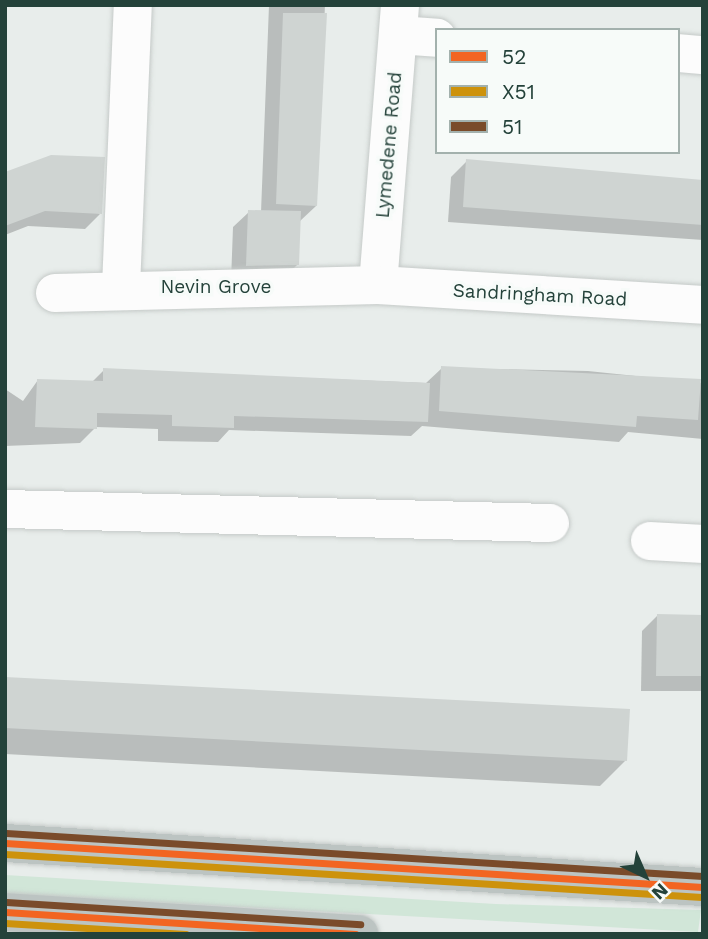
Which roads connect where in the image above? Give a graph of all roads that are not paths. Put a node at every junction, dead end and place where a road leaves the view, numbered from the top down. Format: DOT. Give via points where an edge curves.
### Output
graph roads {
  1 [pos="134,5"];
  2 [pos="399,20"];
  3 [pos="435,37"];
  4 [pos="680,53"];
  5 [pos="703,55"];
  6 [pos="378,285"];
  7 [pos="121,287"];
  8 [pos="55,293"];
  9 [pos="703,305"];
  10 [pos="5,509"];
  11 [pos="550,523"];
  12 [pos="650,541"];
  13 [pos="703,544"];
  14 [pos="5,843"];
  15 [pos="703,887"];
  16 [pos="5,912"];
  17 [pos="104,926"];
  18 [pos="359,934"];
  1 -- 7 [label="street"];
  2 -- 3 [label="street"];
  2 -- 6 [label="street, Lymedene Road"];
  4 -- 5 [label="street"];
  6 -- 7 [label="street, Nevin Grove"];
  6 -- 9 [label="street, Sandringham Road"];
  7 -- 8 [label="street, Nevin Grove"];
  10 -- 11 [label="street"];
  12 -- 13 [label="street"];
  14 -- 15 [label="highway"];
  16 -- 17 [label="highway"];
  17 -- 18 [label="highway"];
}
